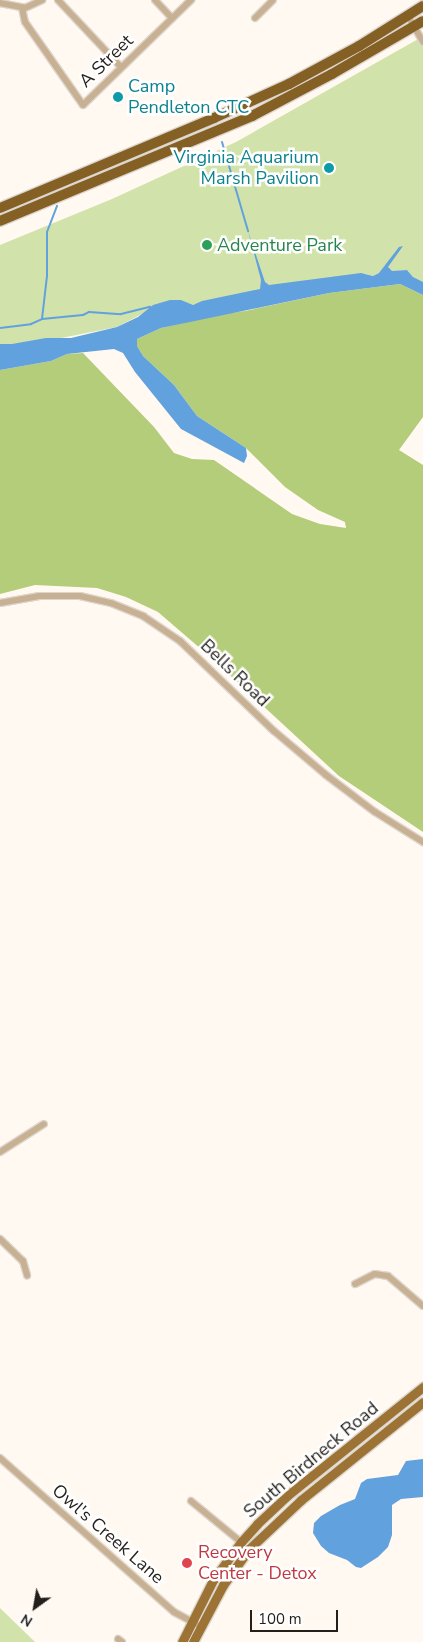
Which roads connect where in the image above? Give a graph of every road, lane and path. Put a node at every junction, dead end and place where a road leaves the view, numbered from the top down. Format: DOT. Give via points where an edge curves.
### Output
graph roads {
  1 [pos="42,0"];
  2 [pos="58,0"];
  3 [pos="155,0"];
  4 [pos="191,0"];
  5 [pos="273,0"];
  6 [pos="0,3"];
  7 [pos="423,6"];
  8 [pos="22,8"];
  9 [pos="408,16"];
  10 [pos="172,18"];
  11 [pos="255,18"];
  12 [pos="419,24"];
  13 [pos="423,42"];
  14 [pos="121,67"];
  15 [pos="0,208"];
  16 [pos="0,221"];
  17 [pos="0,604"];
  18 [pos="423,842"];
  19 [pos="44,1124"];
  20 [pos="0,1152"];
  21 [pos="0,1239"];
  22 [pos="27,1275"];
  23 [pos="355,1284"];
  24 [pos="423,1306"];
  25 [pos="423,1387"];
  26 [pos="423,1402"];
  27 [pos="0,1458"];
  28 [pos="191,1501"];
  29 [pos="241,1542"];
  30 [pos="191,1622"];
  31 [pos="200,1626"];
  32 [pos="182,1642"];
  33 [pos="193,1642"];
  1 -- 8 [label="street"];
  2 -- 14 [label="street"];
  3 -- 10 [label="street"];
  4 -- 10 [label="street, A Street"];
  5 -- 11 [label="street"];
  6 -- 8 [label="street"];
  7 -- 9 [label="highway"];
  8 -- 14 [label="street, A Street" via="25,22 82,105"];
  9 -- 12 [label="street"];
  9 -- 15 [label="highway" via="289,84"];
  10 -- 14 [label="street, A Street"];
  12 -- 13 [label="street"];
  12 -- 16 [label="highway" via="252,116"];
  17 -- 18 [label="street, Bells Road" via="38,596 80,596 111,602 144,616 180,641 274,731 326,775 375,812"];
  19 -- 20 [label="street"];
  21 -- 22 [label="street" via="23,1261"];
  23 -- 24 [label="street" via="375,1274 388,1276"];
  25 -- 29 [label="main road, South Birdneck Road" via="288,1495"];
  26 -- 31 [label="main road, South Birdneck Road" via="301,1500 249,1548"];
  27 -- 30 [label="street, Owl's Creek Lane" via="174,1612"];
  28 -- 29 [label="street"];
  29 -- 30 [label="main road, South Birdneck Road" via="213,1580"];
  30 -- 31 [label="street, Owl's Creek Lane"];
  30 -- 32 [label="main road, South Birdneck Road"];
  31 -- 33 [label="main road, South Birdneck Road"];
}
